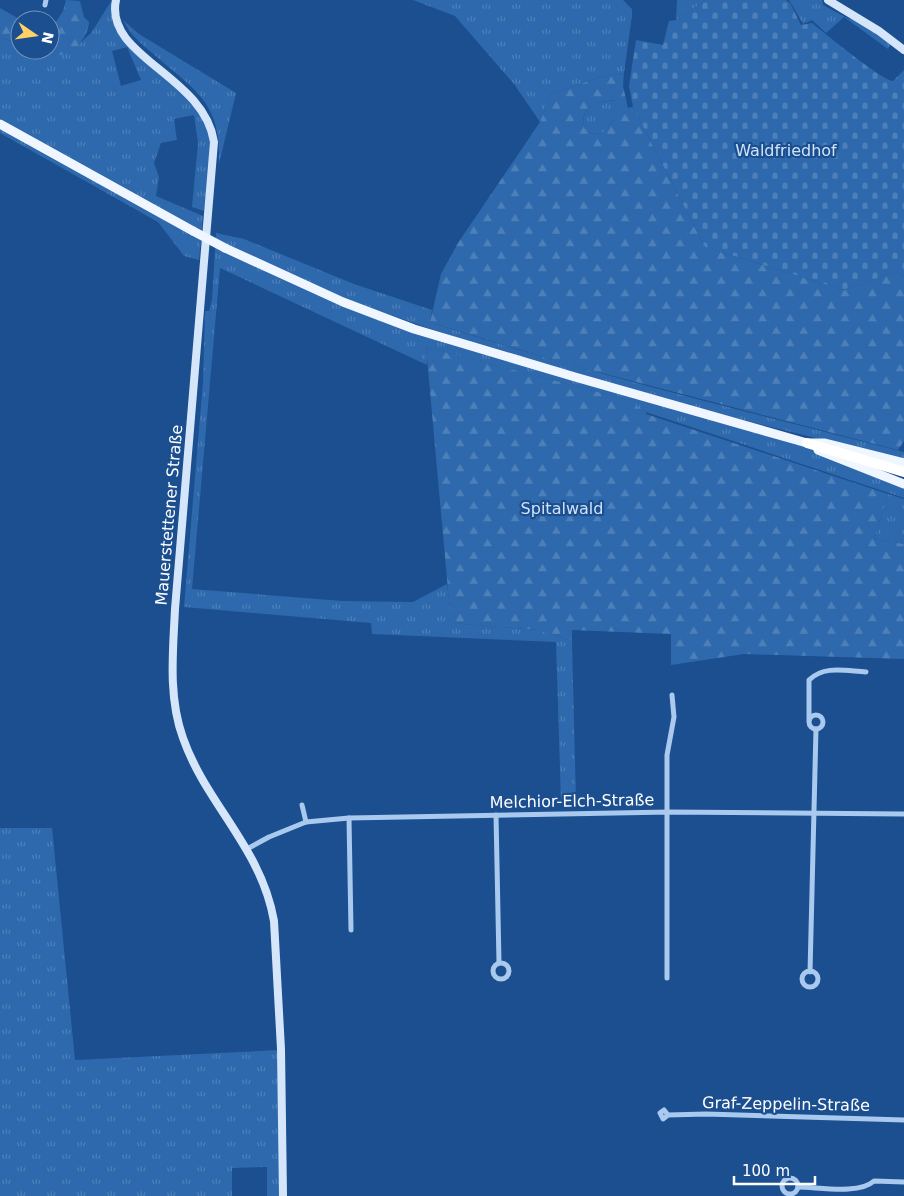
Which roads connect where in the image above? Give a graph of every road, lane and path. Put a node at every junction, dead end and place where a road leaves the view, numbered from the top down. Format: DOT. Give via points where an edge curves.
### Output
graph roads {
  1 [pos="116,0"];
  2 [pos="828,0"];
  3 [pos="904,50"];
  4 [pos="0,124"];
  5 [pos="808,442"];
  6 [pos="904,462"];
  7 [pos="904,472"];
  8 [pos="904,484"];
  9 [pos="866,672"];
  10 [pos="672,694"];
  11 [pos="809,720"];
  12 [pos="816,729"];
  13 [pos="302,805"];
  14 [pos="669,812"];
  15 [pos="814,812"];
  16 [pos="904,814"];
  17 [pos="496,815"];
  18 [pos="349,818"];
  19 [pos="306,822"];
  20 [pos="246,849"];
  21 [pos="351,930"];
  22 [pos="499,963"];
  23 [pos="810,972"];
  24 [pos="667,978"];
  25 [pos="668,1115"];
  26 [pos="904,1120"];
  27 [pos="904,1182"];
  28 [pos="798,1186"];
  29 [pos="283,1196"];
  1 -- 20 [label="main road, Mauerstettener Straße" via="115,19 122,35 196,101 213,132 174,626 173,674 182,737"];
  2 -- 3 [label="main road"];
  4 -- 5 [label="main road, bridge" via="225,248 343,302 414,328 575,377"];
  5 -- 6 [label="main road"];
  5 -- 7 [label="highway"];
  5 -- 8 [label="main road" via="822,452"];
  9 -- 11 [label="street" via="817,672 809,680"];
  10 -- 14 [label="street" via="674,718 668,748"];
  11 -- 12 [label="street" via="811,727"];
  11 -- 12 [label="street" via="816,714 822,717 823,724"];
  12 -- 15 [label="street"];
  13 -- 19 [label="street"];
  14 -- 15 [label="street, Melchior-Elch-Straße"];
  14 -- 17 [label="street, Melchior-Elch-Straße"];
  14 -- 24 [label="street"];
  15 -- 16 [label="street, Melchior-Elch-Straße"];
  15 -- 23 [label="street"];
  17 -- 18 [label="street, Melchior-Elch-Straße"];
  17 -- 22 [label="street"];
  18 -- 19 [label="street, Melchior-Elch-Straße"];
  18 -- 21 [label="street"];
  19 -- 20 [label="street, Melchior-Elch-Straße"];
  20 -- 29 [label="main road, Mauerstettener Straße" via="265,882 274,920 281,1049"];
  25 -- 26 [label="street, Graf-Zeppelin-Straße"];
  27 -- 28 [label="street" via="874,1181 856,1189"];
}
